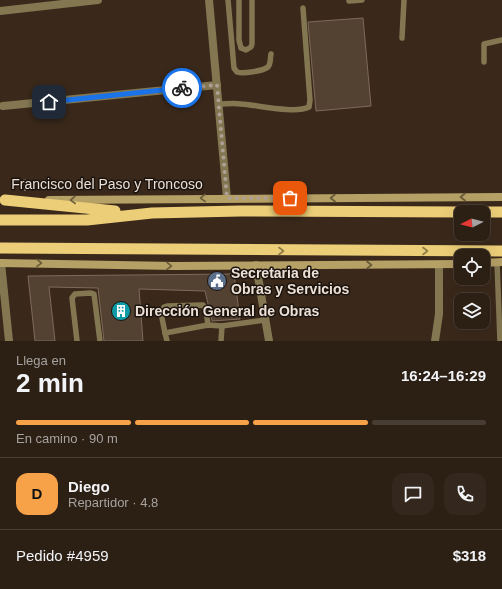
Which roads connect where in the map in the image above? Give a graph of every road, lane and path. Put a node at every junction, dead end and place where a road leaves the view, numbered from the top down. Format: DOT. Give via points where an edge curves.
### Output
graph roads {
  1 [pos="98,0"];
  2 [pos="208,0"];
  3 [pos="228,0"];
  4 [pos="239,0"];
  5 [pos="252,0"];
  6 [pos="362,0"];
  7 [pos="404,0"];
  8 [pos="349,1"];
  9 [pos="303,8"];
  10 [pos="0,11"];
  11 [pos="402,38"];
  12 [pos="502,40"];
  13 [pos="271,54"];
  14 [pos="484,62"];
  15 [pos="217,85"];
  16 [pos="219,104"];
  17 [pos="3,106"];
  18 [pos="25,180"];
  19 [pos="12,181"];
  20 [pos="227,198"];
  21 [pos="500,198"];
  22 [pos="2,200"];
  23 [pos="454,212"];
  24 [pos="490,212"];
  25 [pos="502,212"];
  26 [pos="152,213"];
  27 [pos="0,220"];
  28 [pos="0,248"];
  29 [pos="502,252"];
  30 [pos="500,262"];
  31 [pos="1,263"];
  32 [pos="490,263"];
  33 [pos="454,264"];
  34 [pos="256,265"];
  35 [pos="439,265"];
  36 [pos="3,310"];
  37 [pos="265,320"];
  38 [pos="208,325"];
  39 [pos="222,326"];
  40 [pos="165,333"];
  41 [pos="9,341"];
  42 [pos="77,341"];
  43 [pos="100,341"];
  44 [pos="167,341"];
  45 [pos="221,341"];
  46 [pos="269,341"];
  47 [pos="435,341"];
  48 [pos="500,341"];
  1 -- 10 [label="street"];
  2 -- 15 [label="street"];
  3 -- 13 [label="lane" via="234,68 237,72 242,74 266,68 270,63"];
  4 -- 5 [label="lane" via="239,40 241,48 246,50 252,44"];
  6 -- 8 [label="lane"];
  7 -- 11 [label="lane"];
  9 -- 16 [label="lane" via="309,107 303,109"];
  12 -- 14 [label="lane" via="484,44"];
  15 -- 16 [label="street"];
  15 -- 17 [label="street"];
  16 -- 20 [label="street"];
  18 -- 19 [label="path"];
  21 -- 20 [label="main road, Francisco del Paso y Troncoso, one-way"];
  20 -- 22 [label="main road, Francisco del Paso y Troncoso, one-way"];
  22 -- 26 [label="highway"];
  23 -- 26 [label="highway, Francisco del Paso y Troncoso"];
  24 -- 25 [label="highway"];
  26 -- 27 [label="highway, Francisco del Paso y Troncoso" via="87,220"];
  28 -- 29 [label="highway, one-way"];
  29 -- 30 [label="main road"];
  30 -- 32 [label="main road"];
  30 -- 48 [label="lane"];
  31 -- 34 [label="main road, one-way"];
  31 -- 36 [label="street"];
  33 -- 35 [label="main road"];
  34 -- 35 [label="main road, one-way"];
  34 -- 37 [label="street"];
  35 -- 47 [label="street" via="439,314"];
  36 -- 41 [label="street"];
  37 -- 39 [label="lane"];
  37 -- 46 [label="street"];
  38 -- 39 [label="lane"];
  38 -- 40 [label="lane"];
  38 -- 40 [label="lane" via="203,305 167,306 162,313"];
  39 -- 45 [label="lane"];
  40 -- 44 [label="lane"];
  42 -- 43 [label="lane" via="72,298 75,294 91,293 94,294"];
}
